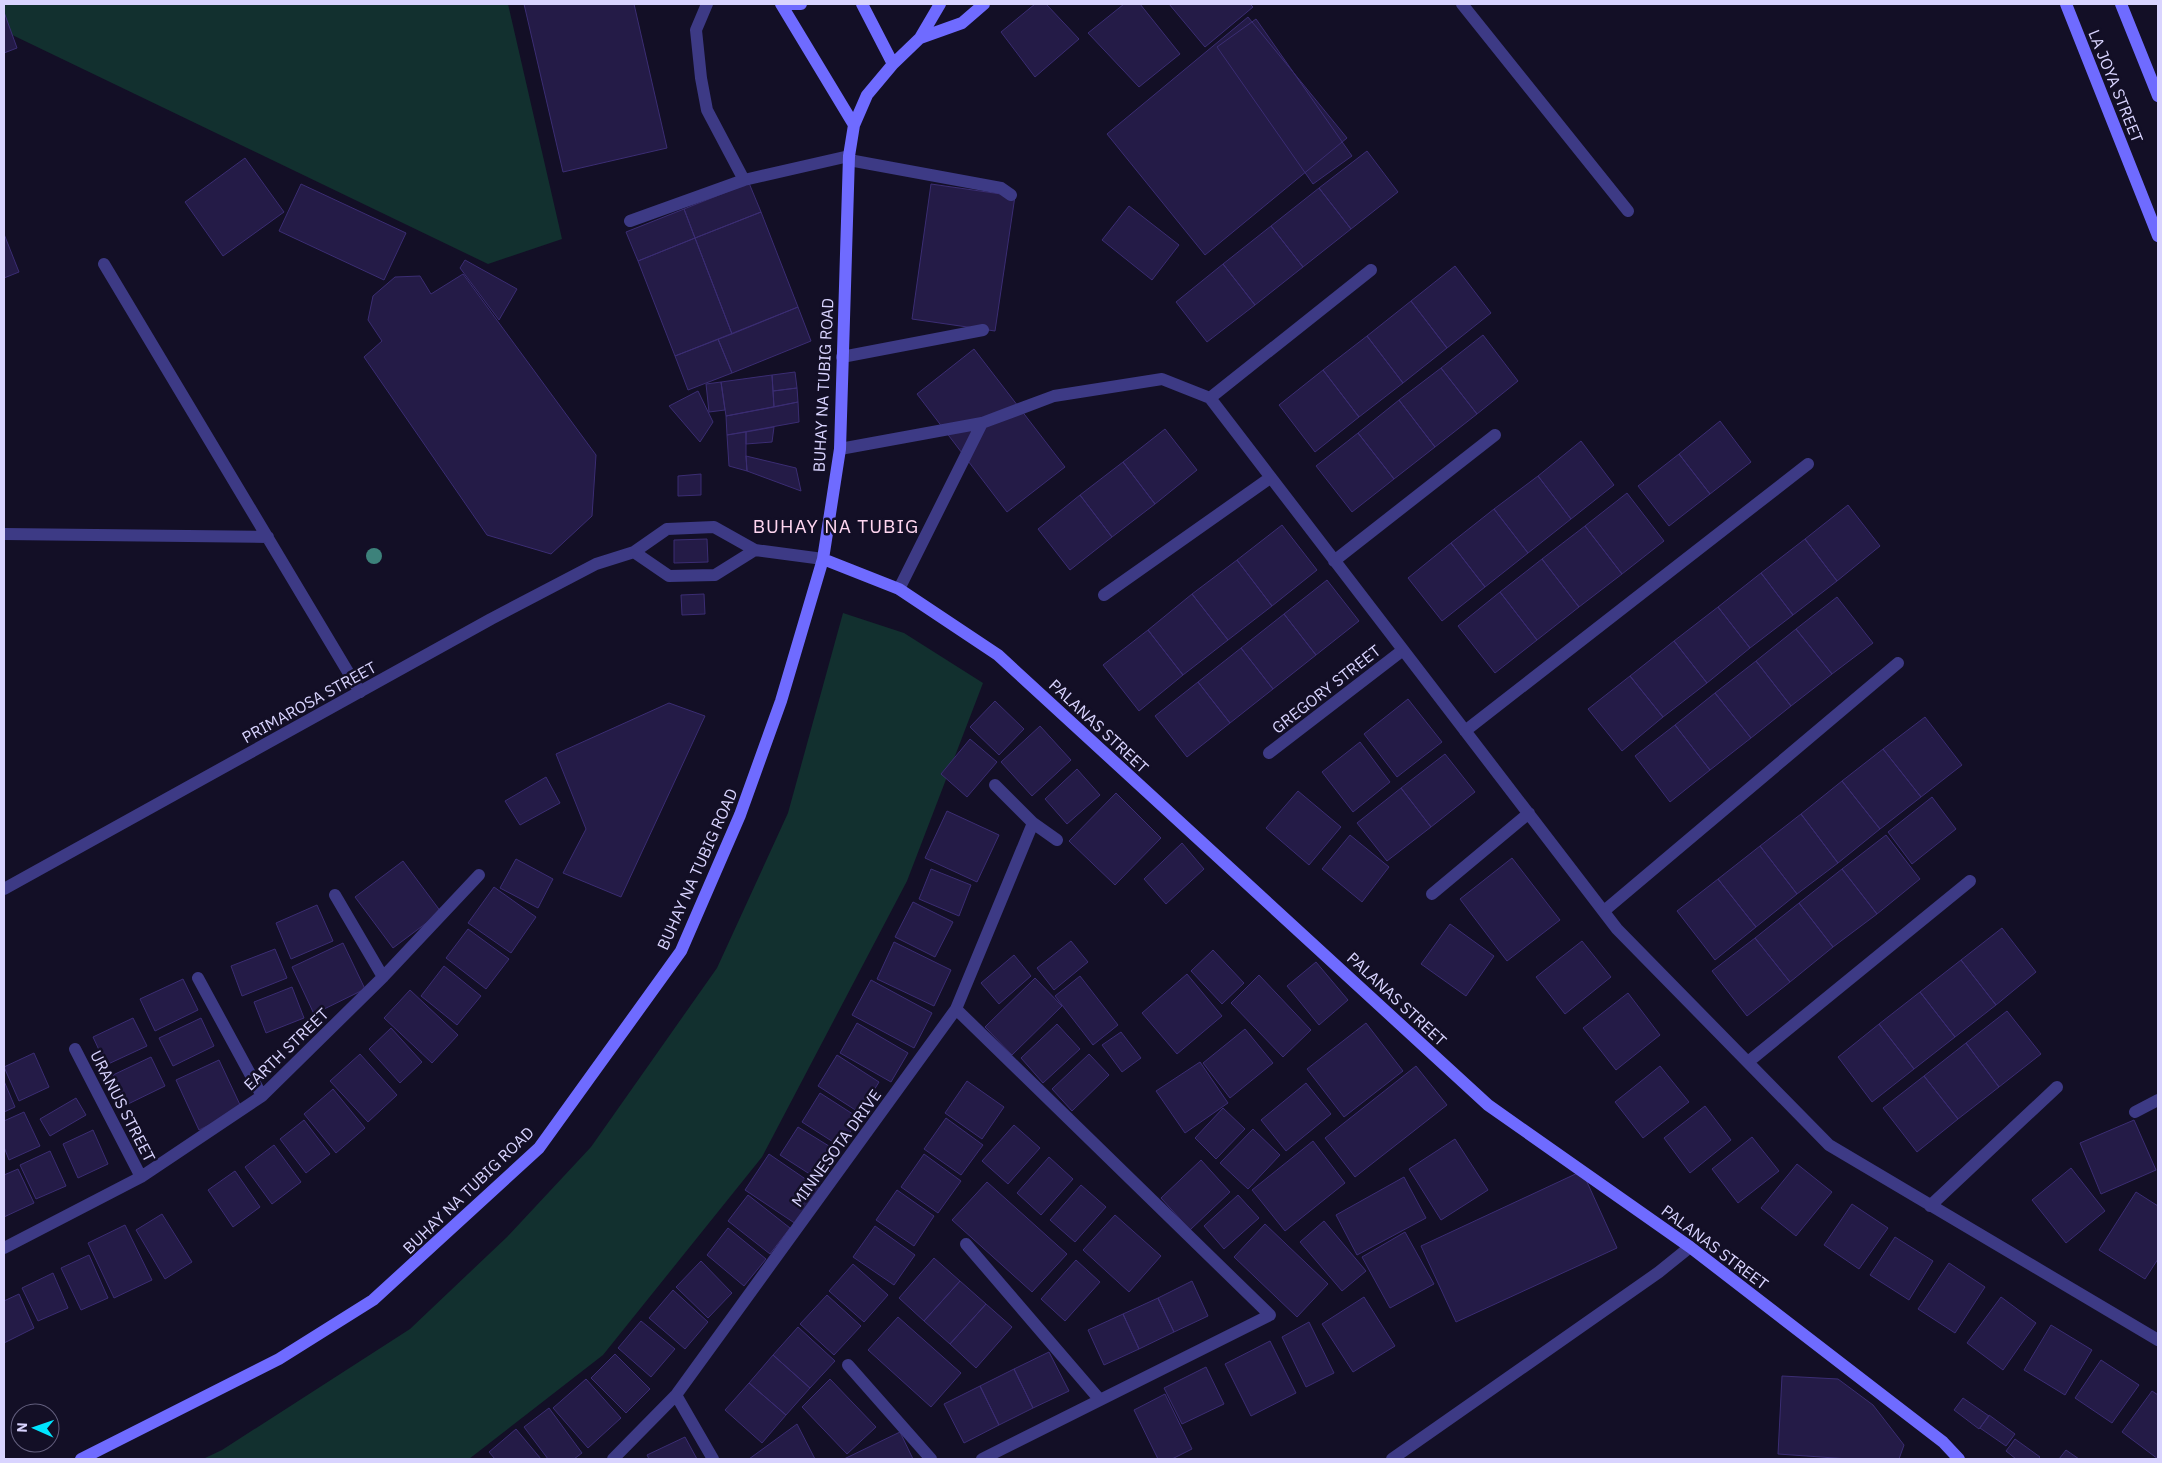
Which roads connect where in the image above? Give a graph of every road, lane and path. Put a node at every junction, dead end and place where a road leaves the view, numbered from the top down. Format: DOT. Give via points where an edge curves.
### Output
graph roads {
  1 [pos="707,4"];
  2 [pos="783,4"];
  3 [pos="801,4"];
  4 [pos="862,4"];
  5 [pos="940,4"];
  6 [pos="984,4"];
  7 [pos="1462,4"];
  8 [pos="2066,4"];
  9 [pos="2121,4"];
  10 [pos="920,38"];
  11 [pos="893,64"];
  12 [pos="2158,96"];
  13 [pos="854,125"];
  14 [pos="849,158"];
  15 [pos="744,180"];
  16 [pos="1011,195"];
  17 [pos="1628,211"];
  18 [pos="630,221"];
  19 [pos="2158,236"];
  20 [pos="104,264"];
  21 [pos="1371,270"];
  22 [pos="983,330"];
  23 [pos="842,357"];
  24 [pos="1210,398"];
  25 [pos="982,424"];
  26 [pos="1495,435"];
  27 [pos="840,449"];
  28 [pos="1808,464"];
  29 [pos="1270,478"];
  30 [pos="4,534"];
  31 [pos="268,537"];
  32 [pos="755,550"];
  33 [pos="634,552"];
  34 [pos="823,559"];
  35 [pos="1334,561"];
  36 [pos="898,589"];
  37 [pos="1104,595"];
  38 [pos="1403,650"];
  39 [pos="1898,663"];
  40 [pos="360,692"];
  41 [pos="1465,731"];
  42 [pos="1269,753"];
  43 [pos="995,784"];
  44 [pos="1529,813"];
  45 [pos="1033,823"];
  46 [pos="1057,840"];
  47 [pos="479,874"];
  48 [pos="1970,881"];
  49 [pos="4,889"];
  50 [pos="1432,894"];
  51 [pos="335,895"];
  52 [pos="1604,911"];
  53 [pos="382,977"];
  54 [pos="198,978"];
  55 [pos="956,1010"];
  56 [pos="75,1049"];
  57 [pos="1748,1062"];
  58 [pos="2057,1087"];
  59 [pos="262,1096"];
  60 [pos="2158,1100"];
  61 [pos="2135,1112"];
  62 [pos="141,1177"];
  63 [pos="1930,1206"];
  64 [pos="966,1244"];
  65 [pos="4,1247"];
  66 [pos="1690,1247"];
  67 [pos="2158,1340"];
  68 [pos="848,1365"];
  69 [pos="676,1395"];
  70 [pos="1100,1400"];
  71 [pos="81,1459"];
  72 [pos="613,1459"];
  73 [pos="713,1459"];
  74 [pos="931,1459"];
  75 [pos="982,1459"];
  76 [pos="1392,1459"];
  77 [pos="1959,1459"];
  1 -- 15 [label="street" via="696,30 707,110"];
  2 -- 3 [label="main road"];
  2 -- 13 [label="main road"];
  4 -- 11 [label="main road"];
  5 -- 10 [label="main road, BUHAY NA TUBIG ROAD"];
  6 -- 10 [label="main road, BUHAY NA TUBIG ROAD" via="962,23"];
  7 -- 17 [label="street"];
  8 -- 19 [label="main road, LA JOYA STREET"];
  9 -- 12 [label="main road"];
  10 -- 11 [label="main road, BUHAY NA TUBIG ROAD"];
  11 -- 13 [label="main road, BUHAY NA TUBIG ROAD" via="867,95"];
  13 -- 14 [label="main road, BUHAY NA TUBIG ROAD"];
  14 -- 15 [label="street"];
  14 -- 16 [label="street" via="1001,188"];
  14 -- 23 [label="main road, BUHAY NA TUBIG ROAD"];
  15 -- 18 [label="street"];
  20 -- 31 [label="street"];
  21 -- 24 [label="street"];
  22 -- 23 [label="street"];
  23 -- 27 [label="main road, BUHAY NA TUBIG ROAD"];
  24 -- 25 [label="street" via="1162,379 1054,396"];
  24 -- 29 [label="street"];
  25 -- 27 [label="street"];
  25 -- 36 [label="street"];
  26 -- 35 [label="street"];
  27 -- 34 [label="main road, BUHAY NA TUBIG ROAD"];
  28 -- 41 [label="street"];
  29 -- 35 [label="street"];
  29 -- 37 [label="street"];
  30 -- 31 [label="street"];
  31 -- 40 [label="street"];
  32 -- 33 [label="street, PRIMAROSA STREET" via="714,527 667,529"];
  32 -- 33 [label="street" via="715,575 669,576"];
  32 -- 34 [label="street, PRIMAROSA STREET"];
  33 -- 40 [label="street, PRIMAROSA STREET" via="577,573"];
  34 -- 36 [label="main road, PALANAS STREET"];
  34 -- 71 [label="main road, BUHAY NA TUBIG ROAD" via="781,701 747,798 681,951 539,1148 373,1300 279,1358"];
  35 -- 38 [label="street"];
  36 -- 66 [label="main road, PALANAS STREET" via="998,656 1488,1105"];
  38 -- 41 [label="street"];
  38 -- 42 [label="street, GREGORY STREET"];
  39 -- 52 [label="street"];
  40 -- 49 [label="street, PRIMAROSA STREET"];
  41 -- 44 [label="street"];
  43 -- 45 [label="street"];
  44 -- 50 [label="street"];
  44 -- 52 [label="street"];
  45 -- 46 [label="street"];
  45 -- 55 [label="street, MINNESOTA DRIVE"];
  47 -- 53 [label="street, EARTH STREET"];
  48 -- 57 [label="street"];
  51 -- 53 [label="street"];
  52 -- 57 [label="street" via="1617,929"];
  53 -- 59 [label="street, EARTH STREET"];
  54 -- 59 [label="street"];
  55 -- 69 [label="street, MINNESOTA DRIVE"];
  55 -- 70 [label="street" via="1270,1315"];
  56 -- 62 [label="street, URANUS STREET"];
  57 -- 63 [label="street" via="1829,1145"];
  58 -- 63 [label="street"];
  59 -- 62 [label="street, EARTH STREET"];
  60 -- 61 [label="street"];
  62 -- 65 [label="street, EARTH STREET"];
  63 -- 67 [label="street"];
  64 -- 70 [label="street"];
  66 -- 76 [label="street"];
  66 -- 77 [label="main road, PALANAS STREET" via="1943,1442"];
  68 -- 74 [label="street"];
  69 -- 72 [label="street, MINNESOTA DRIVE"];
  69 -- 73 [label="street"];
  70 -- 75 [label="street"];
}
